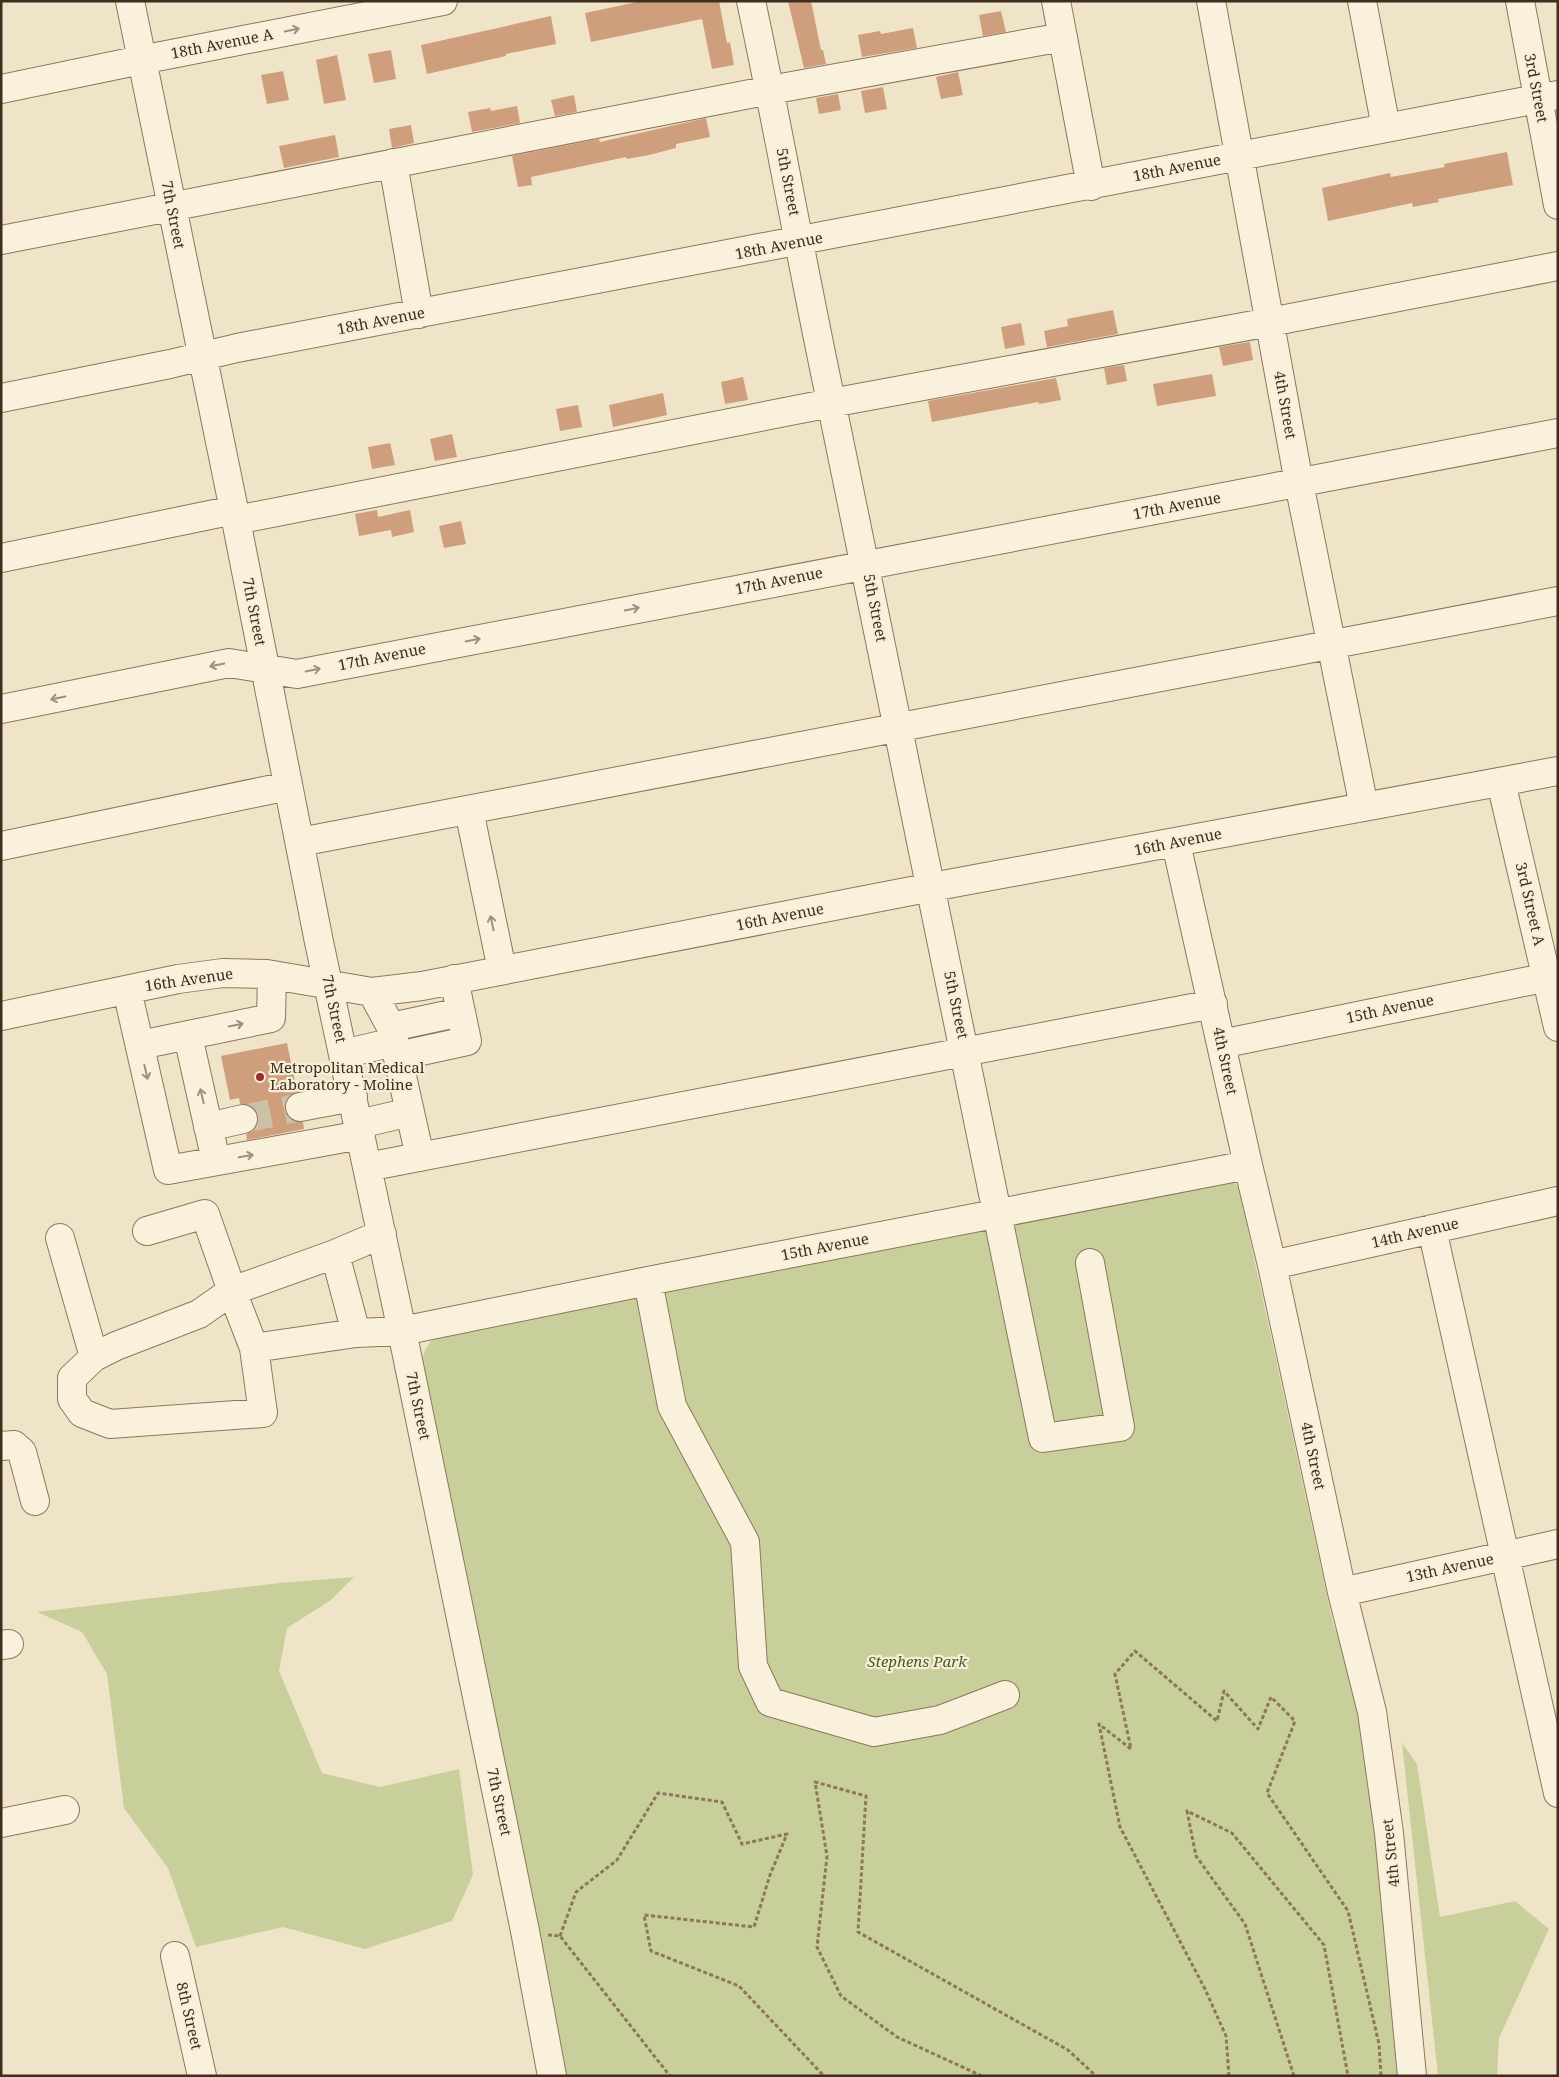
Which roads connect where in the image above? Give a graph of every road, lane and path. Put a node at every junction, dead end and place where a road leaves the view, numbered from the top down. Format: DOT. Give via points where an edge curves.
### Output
graph roads {
  1 [pos="130,1"];
  2 [pos="443,1"];
  3 [pos="752,1"];
  4 [pos="1056,1"];
  5 [pos="1211,1"];
  6 [pos="1362,1"];
  7 [pos="1520,1"];
  8 [pos="360,9"];
  9 [pos="1063,37"];
  10 [pos="141,60"];
  11 [pos="1,89"];
  12 [pos="770,90"];
  13 [pos="1548,97"];
  14 [pos="1386,128"];
  15 [pos="1240,155"];
  16 [pos="392,163"];
  17 [pos="1091,186"];
  18 [pos="1558,204"];
  19 [pos="172,206"];
  20 [pos="1,240"];
  21 [pos="800,242"];
  22 [pos="1558,266"];
  23 [pos="419,314"];
  24 [pos="1270,322"];
  25 [pos="203,357"];
  26 [pos="1,398"];
  27 [pos="831,403"];
  28 [pos="1558,432"];
  29 [pos="1299,484"];
  30 [pos="235,515"];
  31 [pos="1,558"];
  32 [pos="866,564"];
  33 [pos="1558,601"];
  34 [pos="1330,644"];
  35 [pos="265,668"];
  36 [pos="1,709"];
  37 [pos="899,728"];
  38 [pos="1558,771"];
  39 [pos="1501,782"];
  40 [pos="288,786"];
  41 [pos="1364,807"];
  42 [pos="469,810"];
  43 [pos="300,842"];
  44 [pos="1176,843"];
  45 [pos="1,846"];
  46 [pos="932,888"];
  47 [pos="502,970"];
  48 [pos="272,975"];
  49 [pos="1552,976"];
  50 [pos="454,979"];
  51 [pos="329,986"];
  52 [pos="127,990"];
  53 [pos="372,992"];
  54 [pos="1213,1004"];
  55 [pos="1,1016"];
  56 [pos="1558,1027"];
  57 [pos="188,1036"];
  58 [pos="390,1043"];
  59 [pos="1221,1044"];
  60 [pos="140,1045"];
  61 [pos="966,1052"];
  62 [pos="343,1054"];
  63 [pos="353,1097"];
  64 [pos="300,1107"];
  65 [pos="401,1114"];
  66 [pos="243,1119"];
  67 [pos="208,1127"];
  68 [pos="360,1130"];
  69 [pos="420,1157"];
  70 [pos="216,1161"];
  71 [pos="1248,1166"];
  72 [pos="367,1167"];
  73 [pos="1558,1201"];
  74 [pos="999,1214"];
  75 [pos="1432,1229"];
  76 [pos="146,1231"];
  77 [pos="382,1234"];
  78 [pos="60,1238"];
  79 [pos="335,1254"];
  80 [pos="1090,1263"];
  81 [pos="1272,1265"];
  82 [pos="648,1281"];
  83 [pos="232,1291"];
  84 [pos="402,1331"];
  85 [pos="356,1333"];
  86 [pos="254,1348"];
  87 [pos="94,1357"];
  88 [pos="1,1446"];
  89 [pos="35,1501"];
  90 [pos="1558,1544"];
  91 [pos="1504,1556"];
  92 [pos="1342,1592"];
  93 [pos="1005,1695"];
  94 [pos="1558,1793"];
  95 [pos="65,1810"];
  96 [pos="1,1823"];
  97 [pos="175,1956"];
  98 [pos="202,2076"];
  99 [pos="552,2076"];
  100 [pos="670,2076"];
  101 [pos="824,2076"];
  102 [pos="982,2076"];
  103 [pos="1096,2076"];
  104 [pos="1230,2076"];
  105 [pos="1294,2076"];
  106 [pos="1348,2076"];
  107 [pos="1381,2076"];
  108 [pos="1412,2076"];
  1 -- 10 [label="street, 7th Street"];
  2 -- 8 [label="street, 18th Avenue A"];
  3 -- 12 [label="street, 5th Street"];
  4 -- 9 [label="street"];
  5 -- 15 [label="street, 4th Street"];
  6 -- 14 [label="street"];
  7 -- 13 [label="street, 3rd Street"];
  10 -- 8 [label="street, 18th Avenue A, one-way"];
  9 -- 12 [label="street"];
  9 -- 17 [label="street"];
  10 -- 11 [label="street, 18th Avenue A"];
  10 -- 19 [label="street, 7th Street"];
  12 -- 16 [label="street"];
  12 -- 21 [label="street, 5th Street"];
  13 -- 14 [label="street, 18th Avenue"];
  13 -- 18 [label="street, 3rd Street"];
  14 -- 15 [label="street, 18th Avenue"];
  15 -- 17 [label="street, 18th Avenue"];
  15 -- 24 [label="street, 4th Street"];
  16 -- 19 [label="street"];
  16 -- 23 [label="street"];
  17 -- 21 [label="street, 18th Avenue"];
  19 -- 20 [label="street"];
  19 -- 25 [label="street, 7th Street"];
  21 -- 23 [label="street, 18th Avenue"];
  21 -- 27 [label="street, 5th Street"];
  22 -- 24 [label="street"];
  23 -- 25 [label="street, 18th Avenue"];
  24 -- 27 [label="street"];
  24 -- 29 [label="street, 4th Street"];
  25 -- 26 [label="street, 18th Avenue"];
  25 -- 30 [label="street, 7th Street"];
  27 -- 30 [label="street"];
  27 -- 32 [label="street, 5th Street"];
  28 -- 29 [label="street, 17th Avenue"];
  29 -- 32 [label="street, 17th Avenue"];
  29 -- 34 [label="street, 4th Street"];
  30 -- 31 [label="street"];
  30 -- 35 [label="street, 7th Street"];
  35 -- 32 [label="street, 17th Avenue, one-way" via="297,674"];
  32 -- 37 [label="street, 5th Street"];
  33 -- 34 [label="street"];
  34 -- 37 [label="street"];
  34 -- 41 [label="street, 4th Street"];
  35 -- 36 [label="street, 17th Avenue, one-way" via="229,663"];
  35 -- 40 [label="street, 7th Street"];
  37 -- 42 [label="street"];
  37 -- 46 [label="street, 5th Street"];
  38 -- 39 [label="street, 16th Avenue"];
  39 -- 41 [label="street, 16th Avenue"];
  39 -- 49 [label="street, 3rd Street A"];
  40 -- 43 [label="street, 7th Street"];
  40 -- 45 [label="street"];
  41 -- 44 [label="street, 16th Avenue"];
  42 -- 43 [label="street"];
  47 -- 42 [label="street, one-way"];
  43 -- 51 [label="street, 7th Street"];
  44 -- 46 [label="street, 16th Avenue"];
  44 -- 54 [label="street, 4th Street"];
  46 -- 47 [label="street, 16th Avenue"];
  46 -- 61 [label="street, 5th Street"];
  47 -- 50 [label="street, 16th Avenue"];
  48 -- 51 [label="street, 16th Avenue"];
  48 -- 52 [label="street, 16th Avenue" via="223,973"];
  57 -- 48 [label="street, one-way" via="271,1018"];
  49 -- 56 [label="street, 3rd Street A"];
  49 -- 59 [label="street, 15th Avenue"];
  50 -- 53 [label="street, 16th Avenue"];
  50 -- 58 [label="street" via="467,1041"];
  51 -- 53 [label="street, 16th Avenue"];
  51 -- 62 [label="street, 7th Street"];
  52 -- 55 [label="street, 16th Avenue"];
  52 -- 60 [label="street"];
  53 -- 58 [label="street"];
  54 -- 59 [label="street, 4th Street"];
  54 -- 61 [label="street"];
  57 -- 60 [label="street"];
  67 -- 57 [label="street, one-way"];
  58 -- 62 [label="street"];
  58 -- 65 [label="street"];
  59 -- 71 [label="street, 4th Street"];
  60 -- 70 [label="street, one-way" via="168,1170"];
  61 -- 69 [label="street"];
  61 -- 74 [label="street, 5th Street"];
  62 -- 63 [label="street, 7th Street"];
  63 -- 64 [label="street"];
  63 -- 68 [label="street, 7th Street"];
  65 -- 68 [label="street"];
  65 -- 69 [label="street"];
  66 -- 67 [label="street"];
  67 -- 70 [label="street"];
  70 -- 68 [label="street, one-way"];
  68 -- 72 [label="street, 7th Street"];
  69 -- 72 [label="street"];
  71 -- 74 [label="street, 15th Avenue"];
  71 -- 81 [label="street, 4th Street"];
  72 -- 77 [label="street, 7th Street"];
  73 -- 75 [label="street, 14th Avenue"];
  74 -- 80 [label="street, 5th Street" via="1043,1438 1120,1427"];
  74 -- 82 [label="street, 15th Avenue"];
  75 -- 81 [label="street, 14th Avenue"];
  75 -- 91 [label="street"];
  76 -- 83 [label="street" via="204,1214"];
  77 -- 79 [label="street"];
  77 -- 84 [label="street, 7th Street"];
  78 -- 87 [label="street"];
  79 -- 83 [label="street"];
  79 -- 85 [label="street"];
  81 -- 92 [label="street, 4th Street"];
  82 -- 84 [label="street, 15th Avenue"];
  82 -- 93 [label="street" via="672,1406 745,1542 753,1666 770,1702 874,1732 940,1720"];
  83 -- 86 [label="street"];
  83 -- 87 [label="street" via="199,1314"];
  84 -- 85 [label="street, 15th Avenue"];
  84 -- 99 [label="street, 7th Street"];
  85 -- 86 [label="street, 15th Avenue"];
  86 -- 87 [label="street" via="263,1413 110,1424 82,1413 72,1399 72,1378"];
  88 -- 89 [label="street" via="14,1445 22,1452"];
  90 -- 91 [label="street, 13th Avenue"];
  91 -- 92 [label="street, 13th Avenue"];
  91 -- 94 [label="street"];
  92 -- 108 [label="street, 4th Street" via="1372,1712 1384,1784"];
  95 -- 96 [label="street"];
  97 -- 98 [label="street, 8th Street"];
  100 -- 101 [label="path" via="560,1936 576,1892 617,1860 658,1793 722,1802 742,1844 787,1834 754,1927 644,1914 651,1952 739,1986"];
  102 -- 103 [label="path" via="896,2037 841,1996 817,1947 826,1856 815,1782 866,1796 858,1932 1068,2050"];
  104 -- 107 [label="path" via="1223,2028 1120,1827 1099,1724 1131,1749 1115,1674 1135,1651 1217,1721 1224,1691 1258,1729 1270,1698 1295,1721 1267,1793 1348,1911 1379,2044"];
  105 -- 106 [label="path" via="1245,1924 1196,1856 1187,1812 1232,1834 1324,1944"];
}
